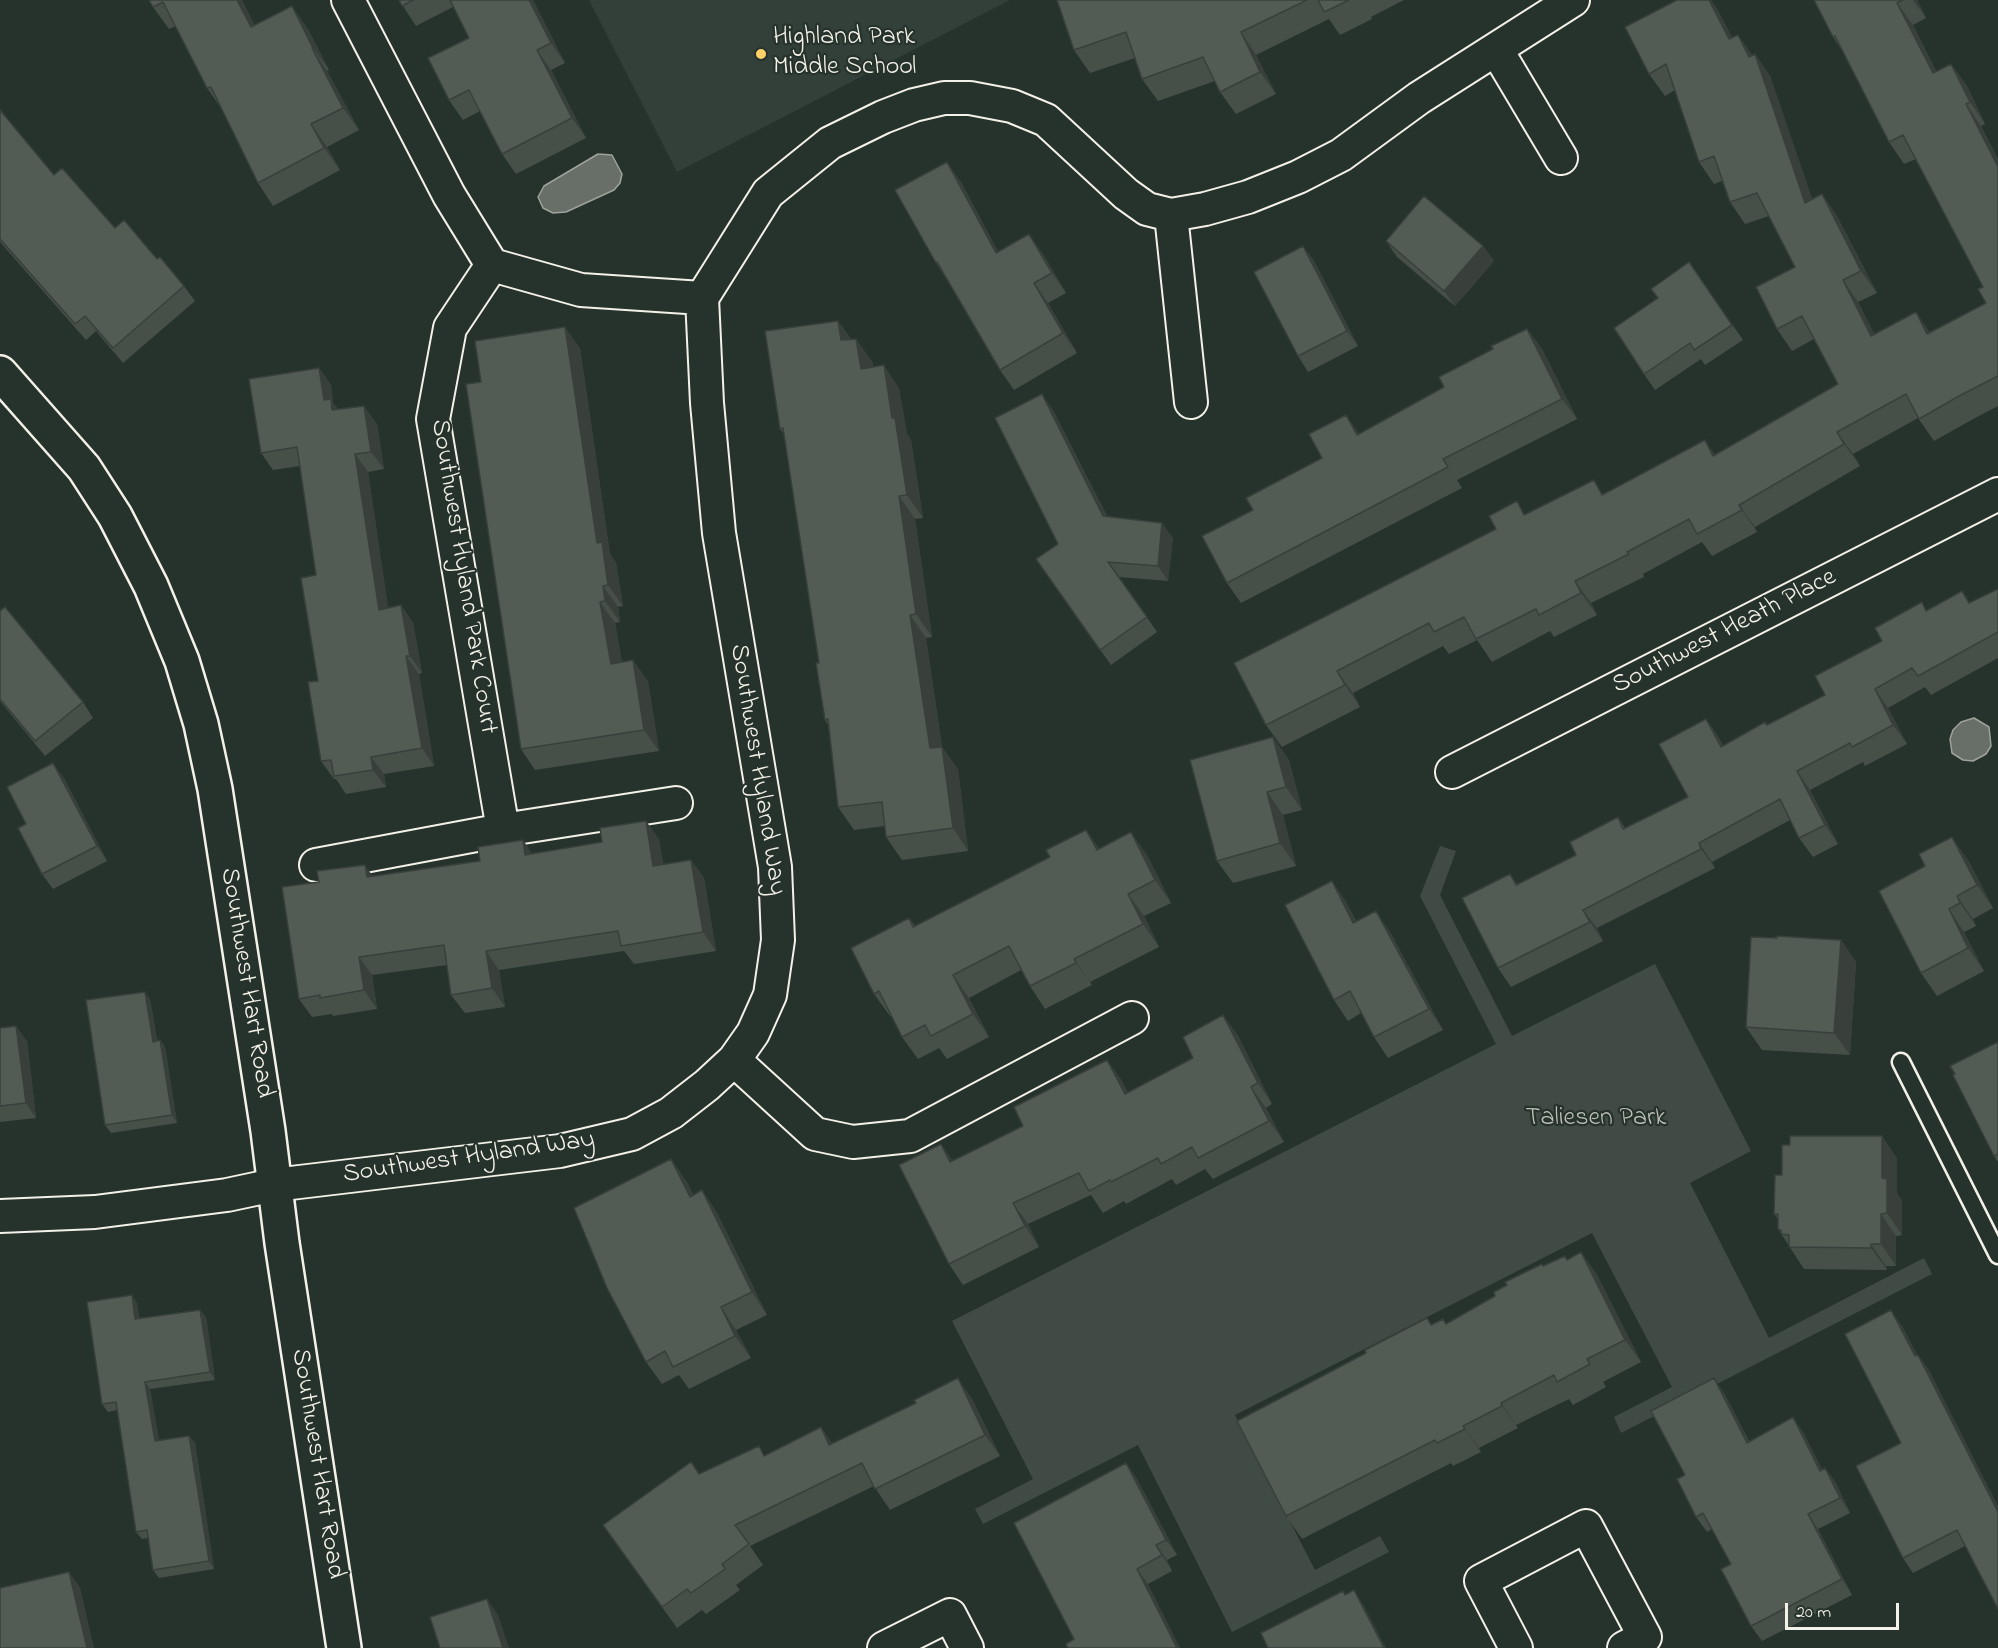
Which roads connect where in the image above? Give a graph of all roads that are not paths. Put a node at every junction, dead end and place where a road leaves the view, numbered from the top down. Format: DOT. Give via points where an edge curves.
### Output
graph roads {
  1 [pos="348,0"];
  2 [pos="1573,0"];
  3 [pos="1497,49"];
  4 [pos="1561,158"];
  5 [pos="1171,215"];
  6 [pos="492,265"];
  7 [pos="702,298"];
  8 [pos="0,373"];
  9 [pos="1191,402"];
  10 [pos="1998,494"];
  11 [pos="1452,771"];
  12 [pos="676,803"];
  13 [pos="503,830"];
  14 [pos="316,865"];
  15 [pos="1132,1018"];
  16 [pos="734,1060"];
  17 [pos="1901,1062"];
  18 [pos="274,1185"];
  19 [pos="0,1216"];
  20 [pos="1998,1256"];
  21 [pos="344,1648"];
  22 [pos="884,1648"];
  23 [pos="967,1648"];
  24 [pos="1516,1648"];
  25 [pos="1624,1648"];
  1 -- 6 [label="street" via="449,195"];
  2 -- 3 [label="street"];
  3 -- 4 [label="street"];
  3 -- 5 [label="street" via="1419,98 1341,155 1298,177 1205,209"];
  5 -- 7 [label="street" via="1147,209 1126,194 1046,120 1012,105 944,98 883,117 830,143 768,193"];
  5 -- 9 [label="street"];
  6 -- 7 [label="street" via="580,290"];
  6 -- 13 [label="street, Southwest Hyland Park Court" via="450,328 433,419"];
  7 -- 16 [label="street, Southwest Hyland Way" via="719,533 776,877 778,939 770,995 753,1033"];
  8 -- 18 [label="street, Southwest Hart Road" via="84,468 115,516 152,586 182,661 215,789"];
  10 -- 11 [label="street, Southwest Heath Place"];
  12 -- 13 [label="street"];
  13 -- 14 [label="street"];
  15 -- 16 [label="street" via="910,1136 898,1138 853,1142 815,1134"];
  16 -- 18 [label="street, Southwest Hyland Way" via="671,1113 632,1134 560,1151"];
  17 -- 20 [label="lane"];
  18 -- 19 [label="street, Southwest Hyland Way" via="95,1212"];
  18 -- 21 [label="street, Southwest Hart Road"];
  22 -- 23 [label="street" via="950,1614"];
  24 -- 25 [label="street" via="1481,1581 1586,1526 1645,1637"];
}
